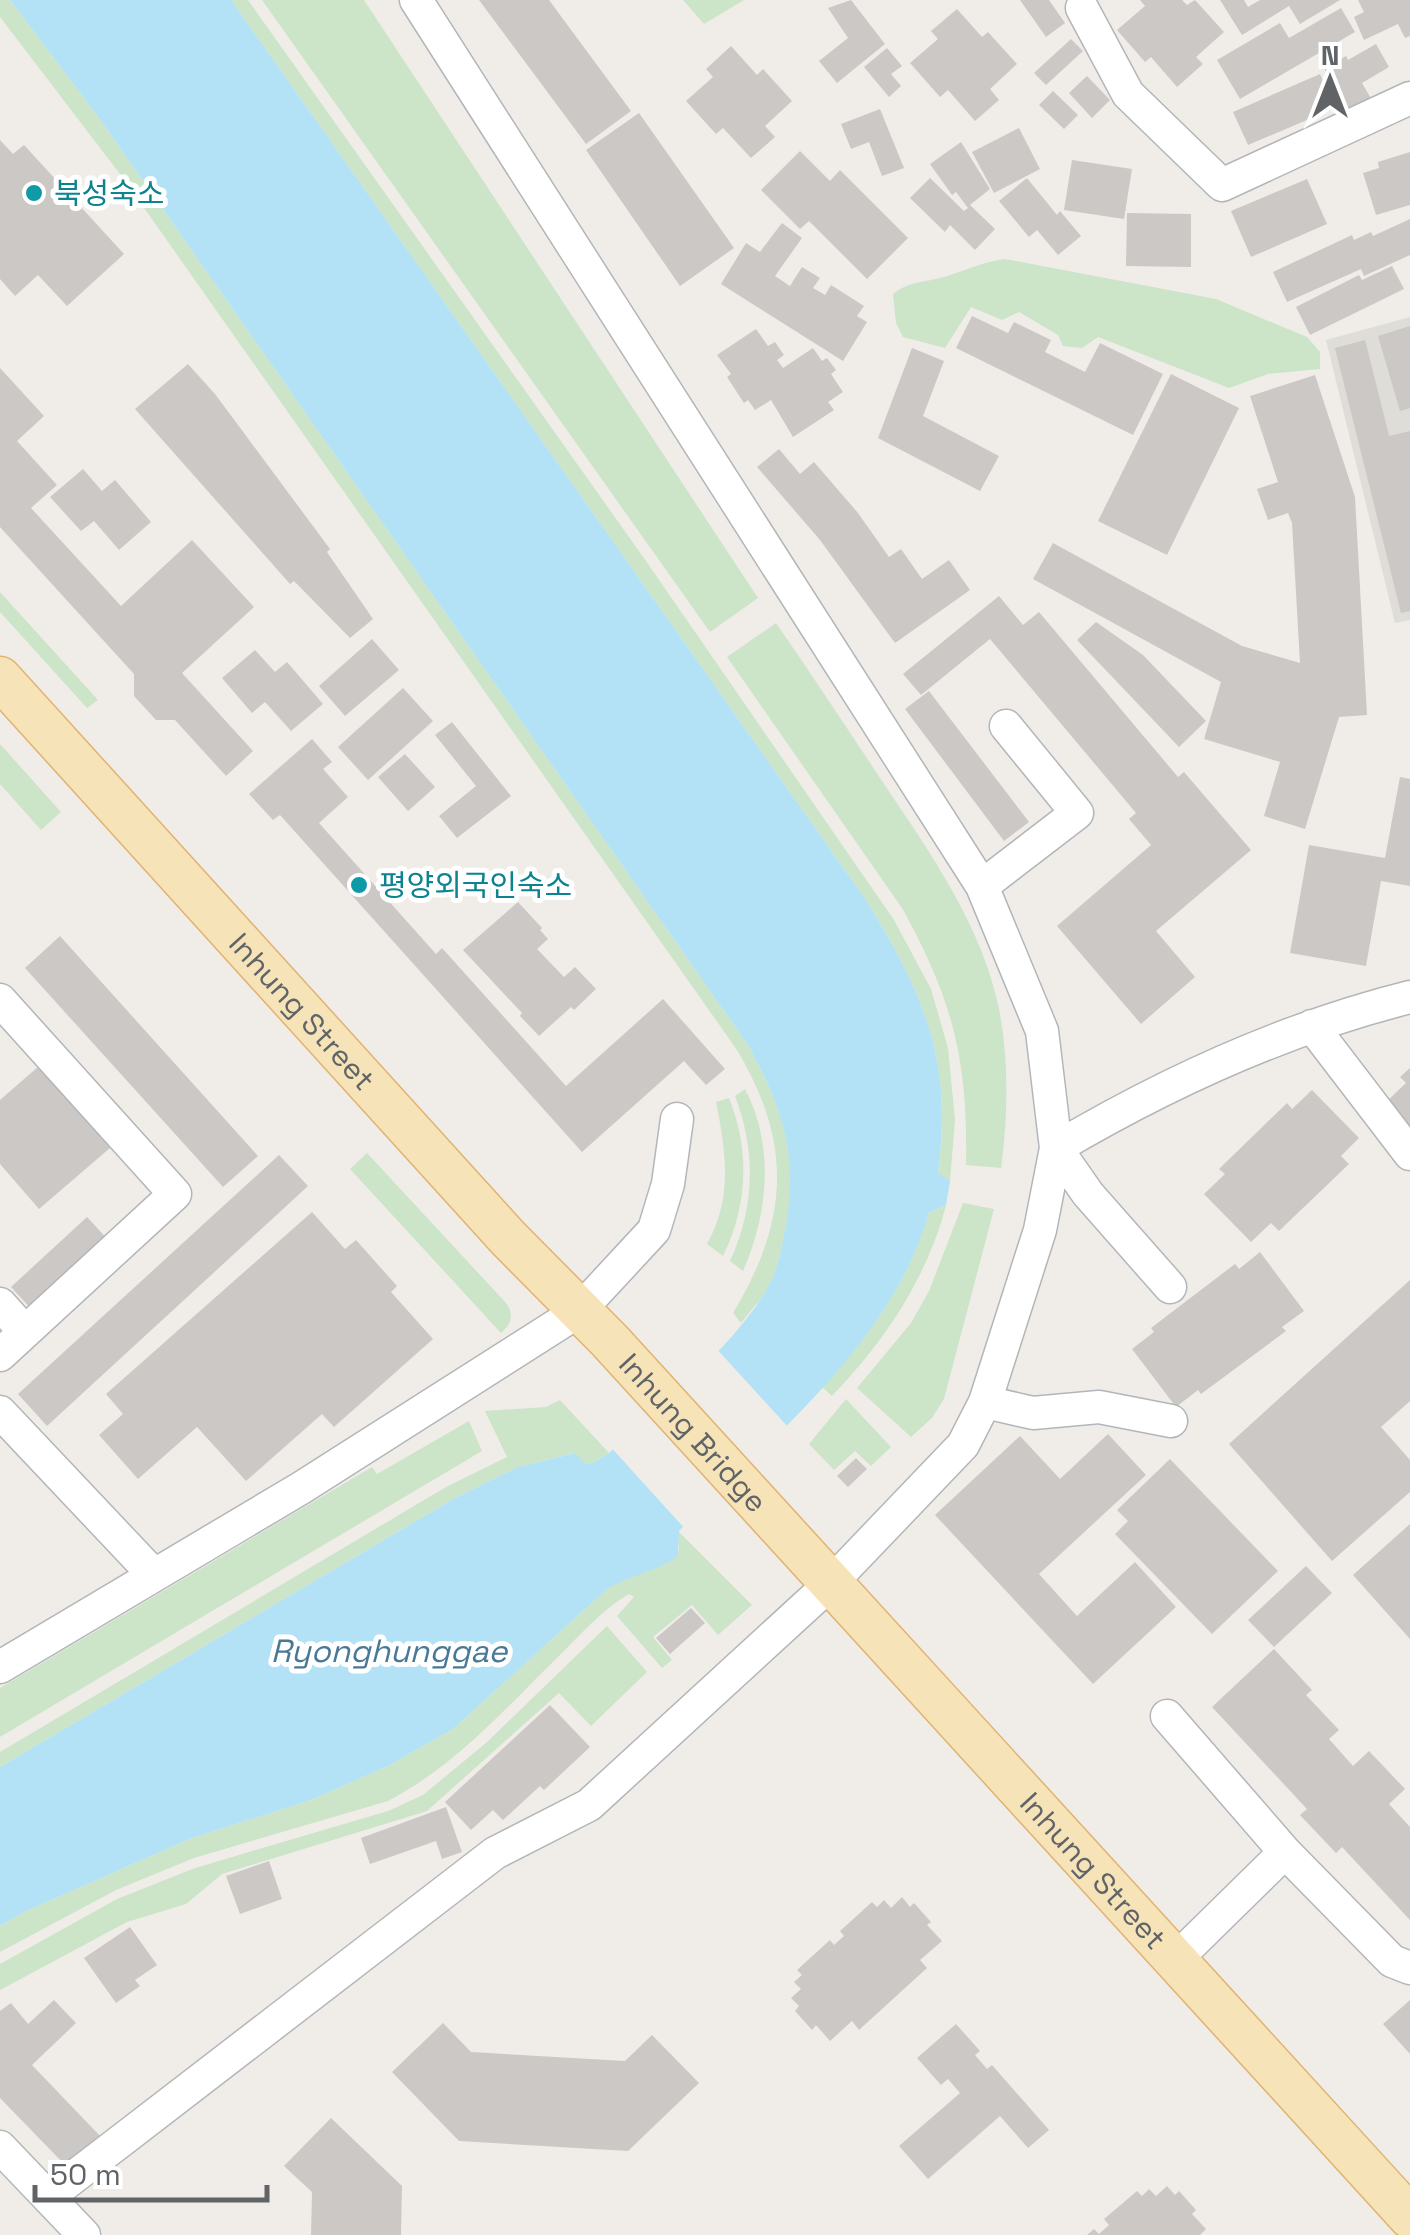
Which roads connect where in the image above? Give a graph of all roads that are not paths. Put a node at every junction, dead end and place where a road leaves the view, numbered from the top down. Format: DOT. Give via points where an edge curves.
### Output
graph roads {
  1 [pos="416,0"];
  2 [pos="1082,8"];
  3 [pos="1410,98"];
  4 [pos="0,678"];
  5 [pos="1006,726"];
  6 [pos="982,886"];
  7 [pos="1410,996"];
  8 [pos="0,1000"];
  9 [pos="1312,1026"];
  10 [pos="677,1119"];
  11 [pos="1056,1148"];
  12 [pos="1410,1154"];
  13 [pos="1170,1288"];
  14 [pos="0,1304"];
  15 [pos="579,1311"];
  16 [pos="25,1332"];
  17 [pos="610,1341"];
  18 [pos="0,1354"];
  19 [pos="985,1402"];
  20 [pos="0,1412"];
  21 [pos="1171,1420"];
  22 [pos="776,1525"];
  23 [pos="153,1574"];
  24 [pos="830,1584"];
  25 [pos="0,1667"];
  26 [pos="1166,1716"];
  27 [pos="1285,1852"];
  28 [pos="1174,1961"];
  29 [pos="1410,1968"];
  30 [pos="0,2148"];
  31 [pos="48,2197"];
  32 [pos="1410,2217"];
  33 [pos="84,2235"];
  1 -- 6 [label="street"];
  2 -- 3 [label="street" via="1128,94 1222,185"];
  4 -- 15 [label="main road, Inhung Street"];
  5 -- 6 [label="street" via="1077,813"];
  6 -- 11 [label="street" via="1042,1031"];
  7 -- 9 [label="street"];
  8 -- 16 [label="street" via="175,1194"];
  9 -- 11 [label="street" via="1170,1086"];
  9 -- 12 [label="street"];
  10 -- 15 [label="street" via="654,1230"];
  11 -- 13 [label="street"];
  11 -- 19 [label="street" via="1040,1230"];
  14 -- 16 [label="street"];
  15 -- 17 [label="main road, Inhung Street"];
  15 -- 23 [label="street" via="302,1488"];
  16 -- 18 [label="street"];
  17 -- 22 [label="main road, Inhung Bridge"];
  19 -- 21 [label="street" via="1032,1414 1099,1407"];
  19 -- 24 [label="street" via="963,1445"];
  20 -- 23 [label="street"];
  22 -- 24 [label="main road, Inhung Street"];
  23 -- 25 [label="street"];
  24 -- 28 [label="main road, Inhung Street"];
  24 -- 31 [label="street" via="588,1805 495,1853"];
  26 -- 27 [label="street"];
  27 -- 28 [label="street"];
  27 -- 29 [label="street" via="1392,1961"];
  28 -- 32 [label="main road, Inhung Street"];
  30 -- 31 [label="street"];
  31 -- 33 [label="street"];
}
